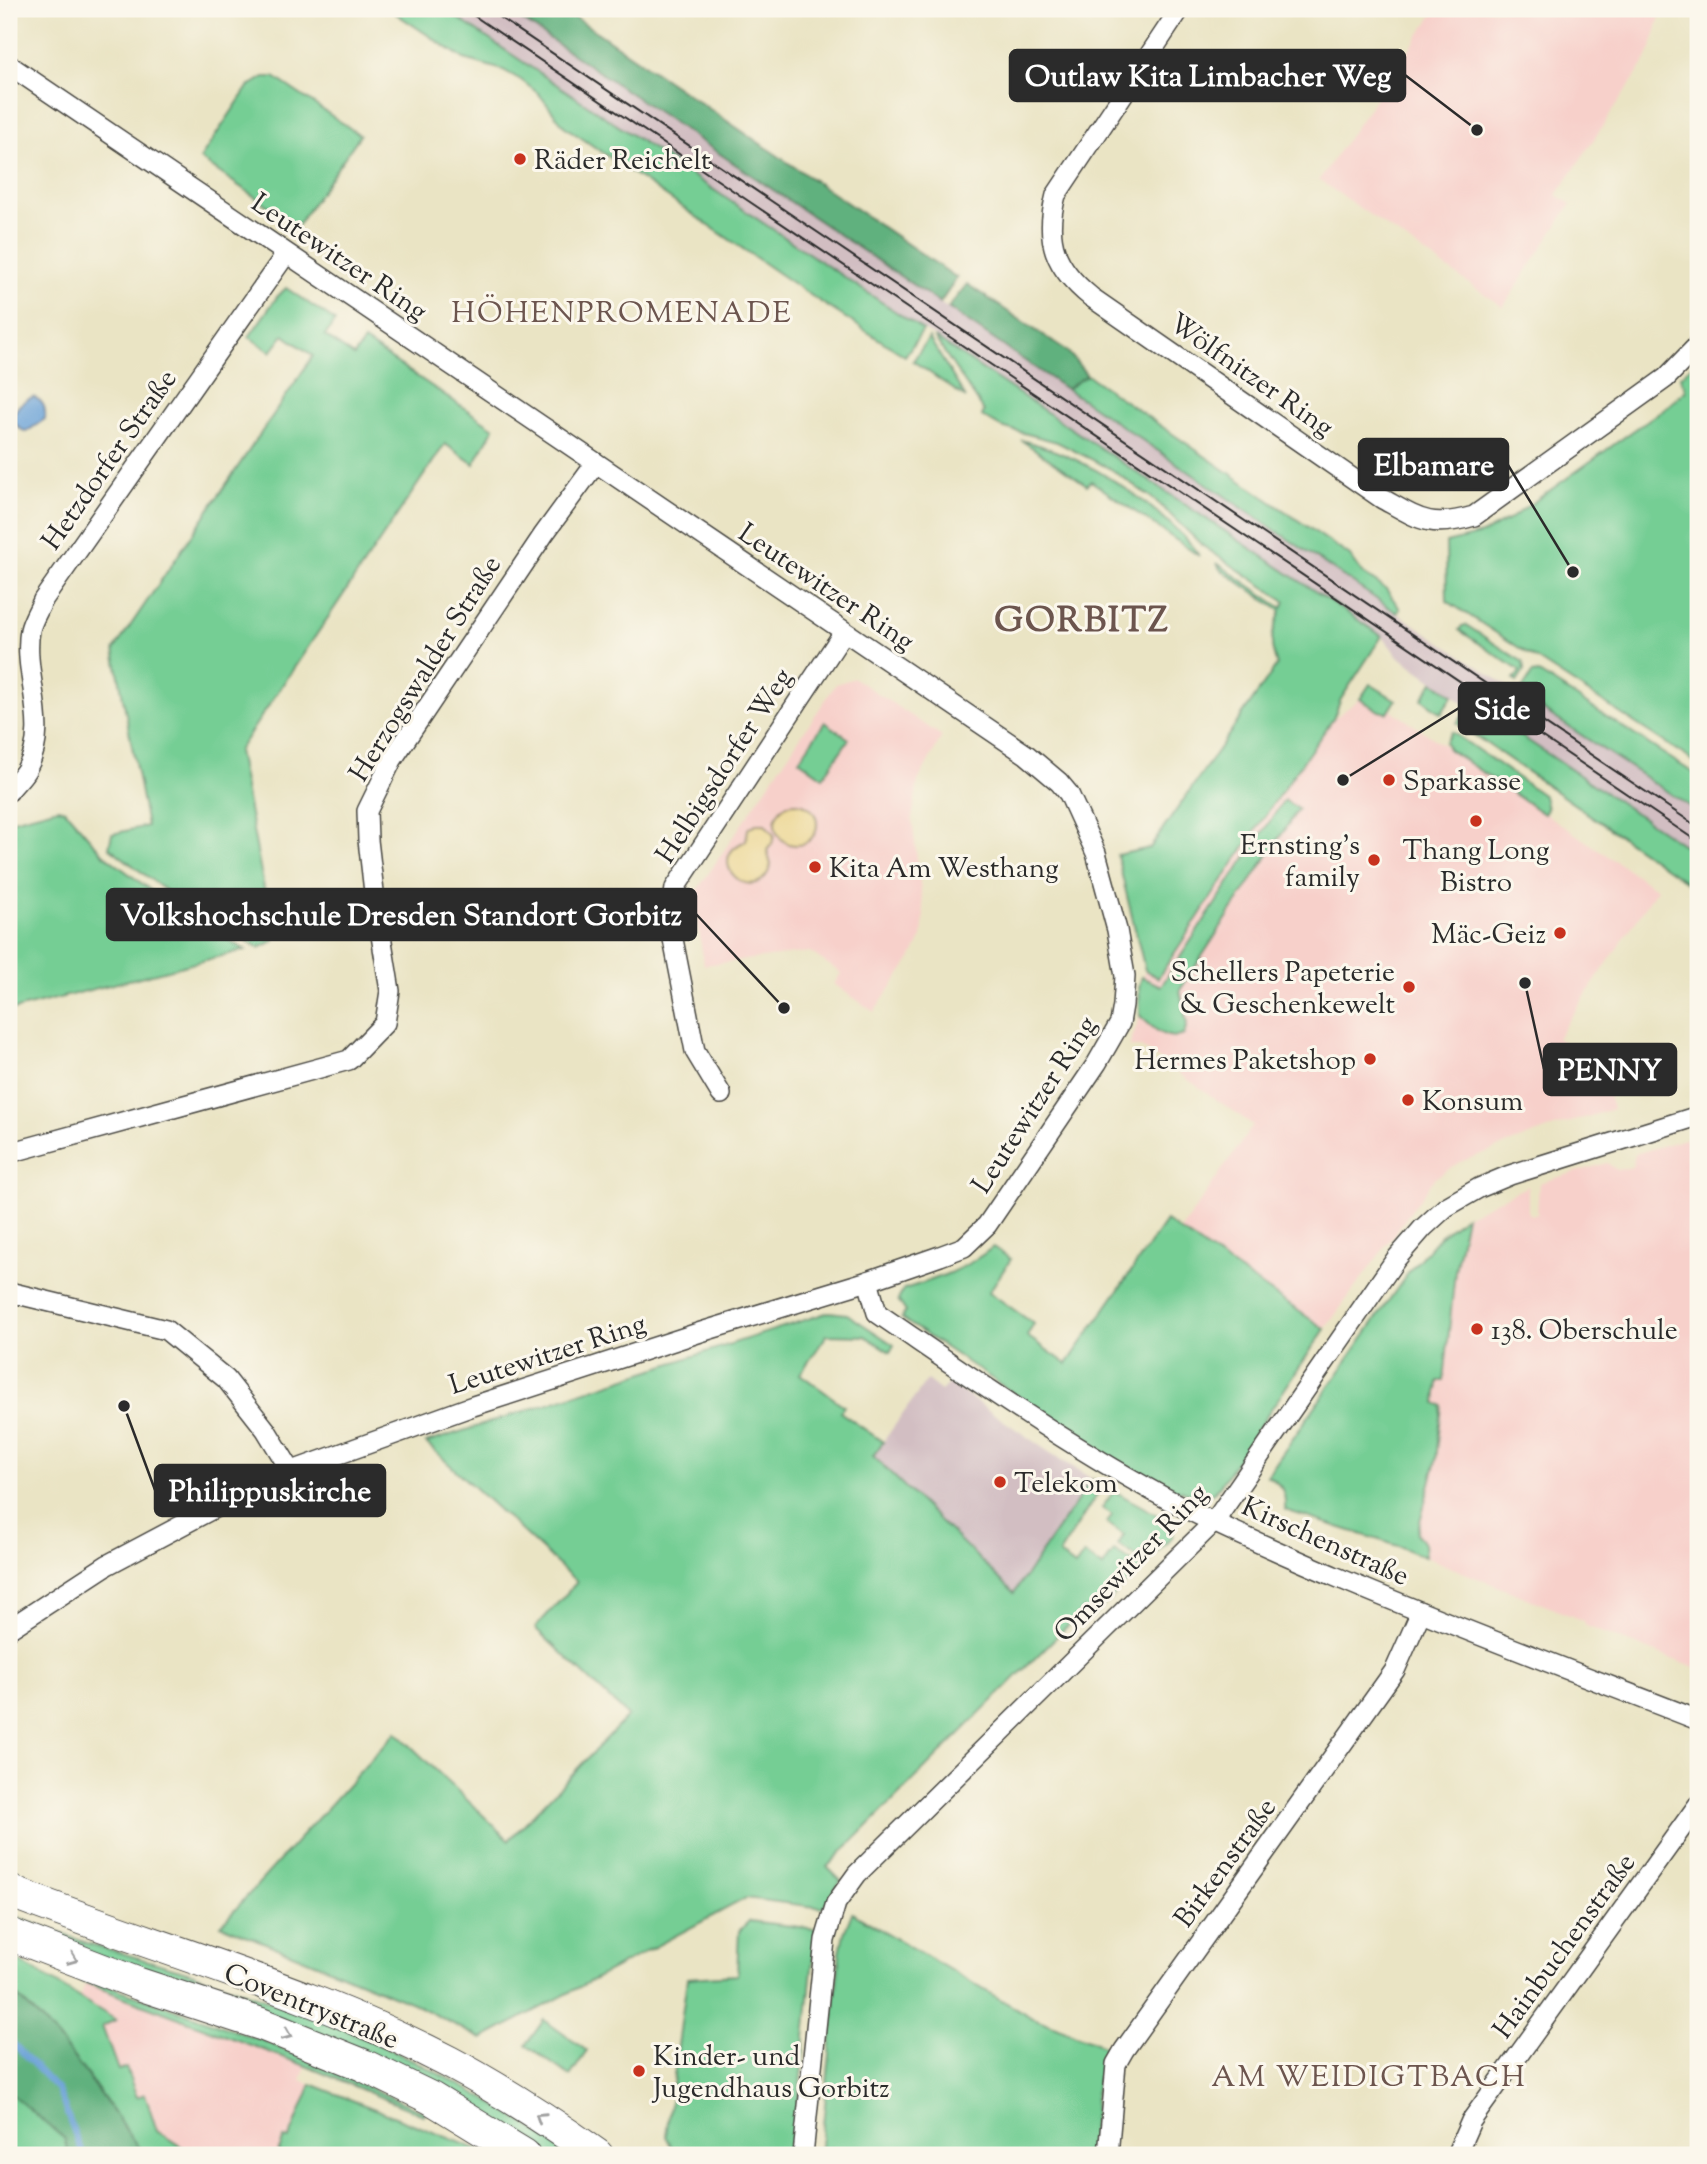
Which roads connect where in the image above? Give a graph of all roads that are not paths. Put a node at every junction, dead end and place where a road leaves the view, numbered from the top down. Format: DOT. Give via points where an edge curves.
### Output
graph roads {
  1 [pos="1180,9"];
  2 [pos="9,65"];
  3 [pos="286,254"];
  4 [pos="1698,345"];
  5 [pos="596,463"];
  6 [pos="844,632"];
  7 [pos="9,791"];
  8 [pos="721,1094"];
  9 [pos="1698,1116"];
  10 [pos="9,1153"];
  11 [pos="868,1282"];
  12 [pos="9,1292"];
  13 [pos="291,1471"];
  14 [pos="1214,1522"];
  15 [pos="1420,1612"];
  16 [pos="9,1629"];
  17 [pos="1698,1720"];
  18 [pos="1698,1805"];
  19 [pos="9,1891"];
  20 [pos="9,1934"];
  21 [pos="524,2155"];
  22 [pos="597,2155"];
  23 [pos="803,2155"];
  24 [pos="1108,2155"];
  25 [pos="1456,2155"];
  1 -- 4 [label="street, Wölfnitzer Ring" via="1056,195 1050,218 1052,243 1066,274 1091,298 1381,498 1419,519 1448,523 1474,516 1666,378"];
  2 -- 3 [label="street, Leutewitzer Ring"];
  3 -- 5 [label="street, Leutewitzer Ring"];
  3 -- 7 [label="street, Hetzdorfer Straße" via="43,600 30,628 28,652 37,723 34,748 27,770"];
  5 -- 6 [label="street, Leutewitzer Ring"];
  5 -- 10 [label="street, Herzogswalder Straße" via="392,760 367,811 390,991 385,1023 377,1033 349,1060"];
  6 -- 8 [label="street, Helbigsdorfer Weg" via="675,888 670,924 695,1051"];
  6 -- 11 [label="street, Leutewitzer Ring" via="1027,755 1069,794 1096,853 1125,976 1123,1005 1114,1033 987,1226 964,1247"];
  9 -- 14 [label="street, Omsewitzer Ring" via="1510,1175 1446,1207 1396,1259"];
  11 -- 13 [label="street, Leutewitzer Ring" via="473,1406"];
  11 -- 14 [label="street, Kirschenstraße" via="877,1312 1119,1473"];
  12 -- 13 [label="street" via="166,1330 226,1380 267,1430"];
  13 -- 16 [label="street, Leutewitzer Ring" via="107,1565"];
  14 -- 15 [label="street, Kirschenstraße"];
  14 -- 23 [label="street, Omsewitzer Ring" via="857,1874 836,1903 825,1940"];
  15 -- 17 [label="street, Kirschenstraße"];
  15 -- 24 [label="street, Birkenstraße" via="1395,1670 1124,2050 1116,2064"];
  18 -- 25 [label="street, Hainbuchenstraße" via="1471,2121"];
  22 -- 19 [label="main road, Coventrystraße, one-way" via="514,2099 380,2030"];
  20 -- 21 [label="main road, Coventrystraße, one-way" via="363,2065 431,2098"];
}
